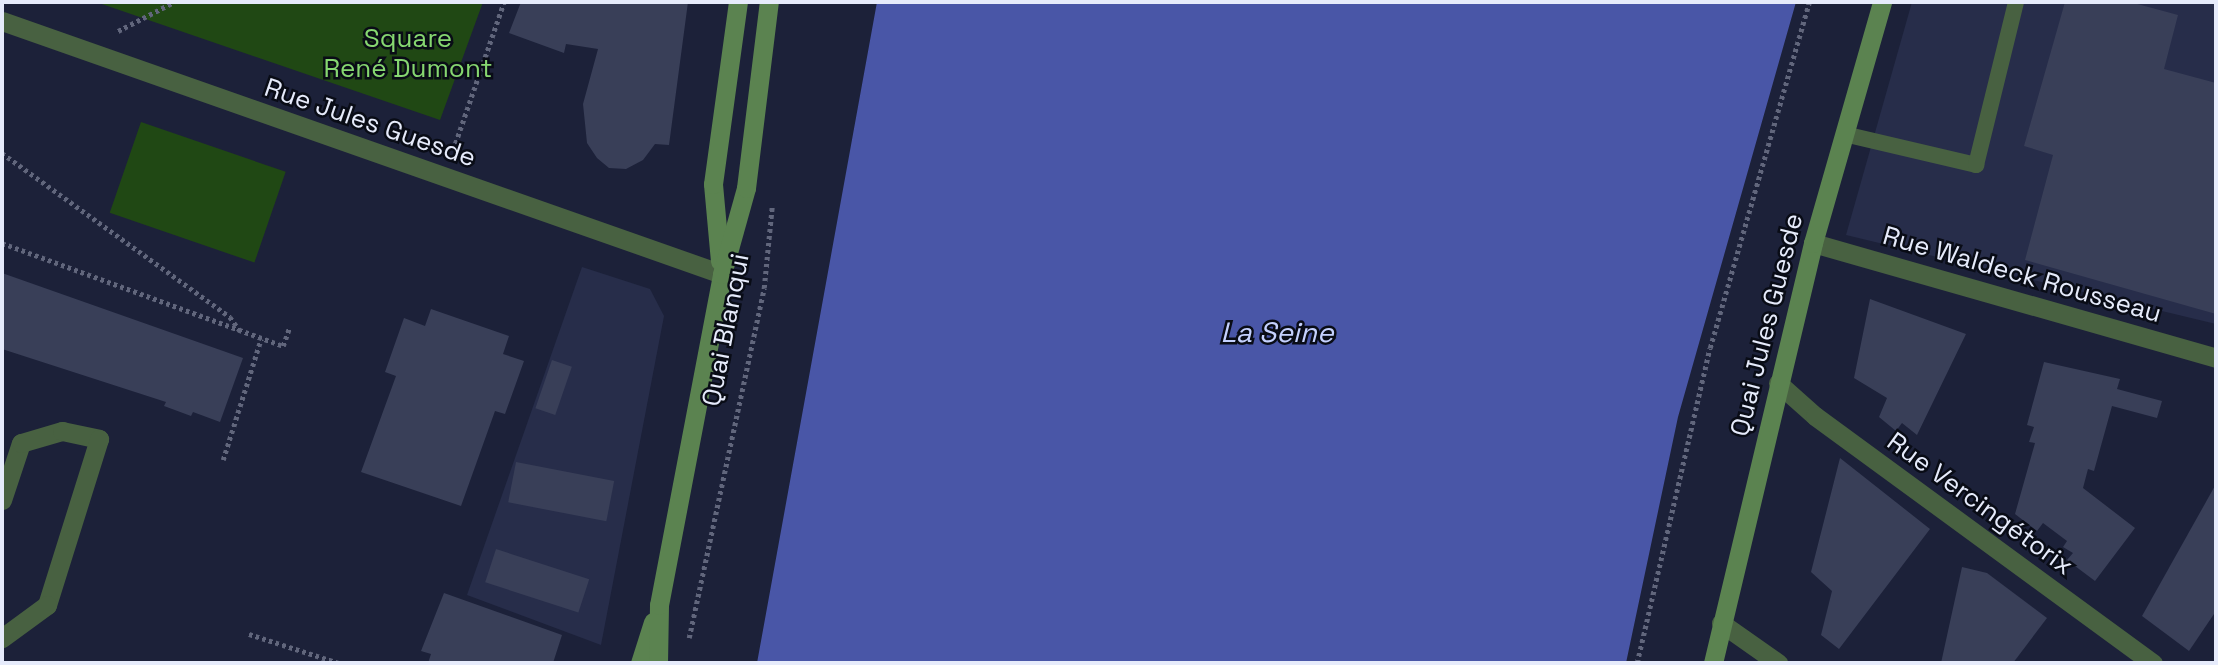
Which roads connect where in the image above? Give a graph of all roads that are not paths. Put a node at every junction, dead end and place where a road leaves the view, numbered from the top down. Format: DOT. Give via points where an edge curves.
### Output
graph roads {
  1 [pos="738,2"];
  2 [pos="769,2"];
  3 [pos="1882,2"];
  4 [pos="2016,2"];
  5 [pos="2,21"];
  6 [pos="1844,134"];
  7 [pos="1813,243"];
  8 [pos="722,274"];
  9 [pos="2216,358"];
  10 [pos="1778,383"];
  11 [pos="2,500"];
  12 [pos="660,605"];
  13 [pos="1721,622"];
  14 [pos="2,638"];
  15 [pos="640,663"];
  16 [pos="658,663"];
  17 [pos="1713,663"];
  18 [pos="1778,663"];
  19 [pos="2153,663"];
  1 -- 8 [label="main road, Quai Blanqui" via="713,184"];
  2 -- 8 [label="main road, Quai Blanqui" via="746,188"];
  3 -- 6 [label="main road, Quai Jules Guesde"];
  4 -- 6 [label="lane" via="1976,165"];
  5 -- 8 [label="street, Rue Jules Guesde"];
  6 -- 7 [label="main road, Quai Jules Guesde"];
  7 -- 9 [label="street, Rue Waldeck Rousseau"];
  7 -- 10 [label="main road, Quai Jules Guesde"];
  8 -- 12 [label="main road, Quai Blanqui"];
  10 -- 13 [label="main road, Quai Jules Guesde"];
  10 -- 19 [label="street, Rue Vercingétorix" via="1826,424"];
  11 -- 14 [label="street" via="21,443 62,432 99,439 47,605"];
  12 -- 15 [label="main road, Quai Blanqui"];
  12 -- 16 [label="main road, Quai Blanqui"];
  13 -- 17 [label="main road, Quai Jules Guesde"];
  13 -- 18 [label="street"];
}
